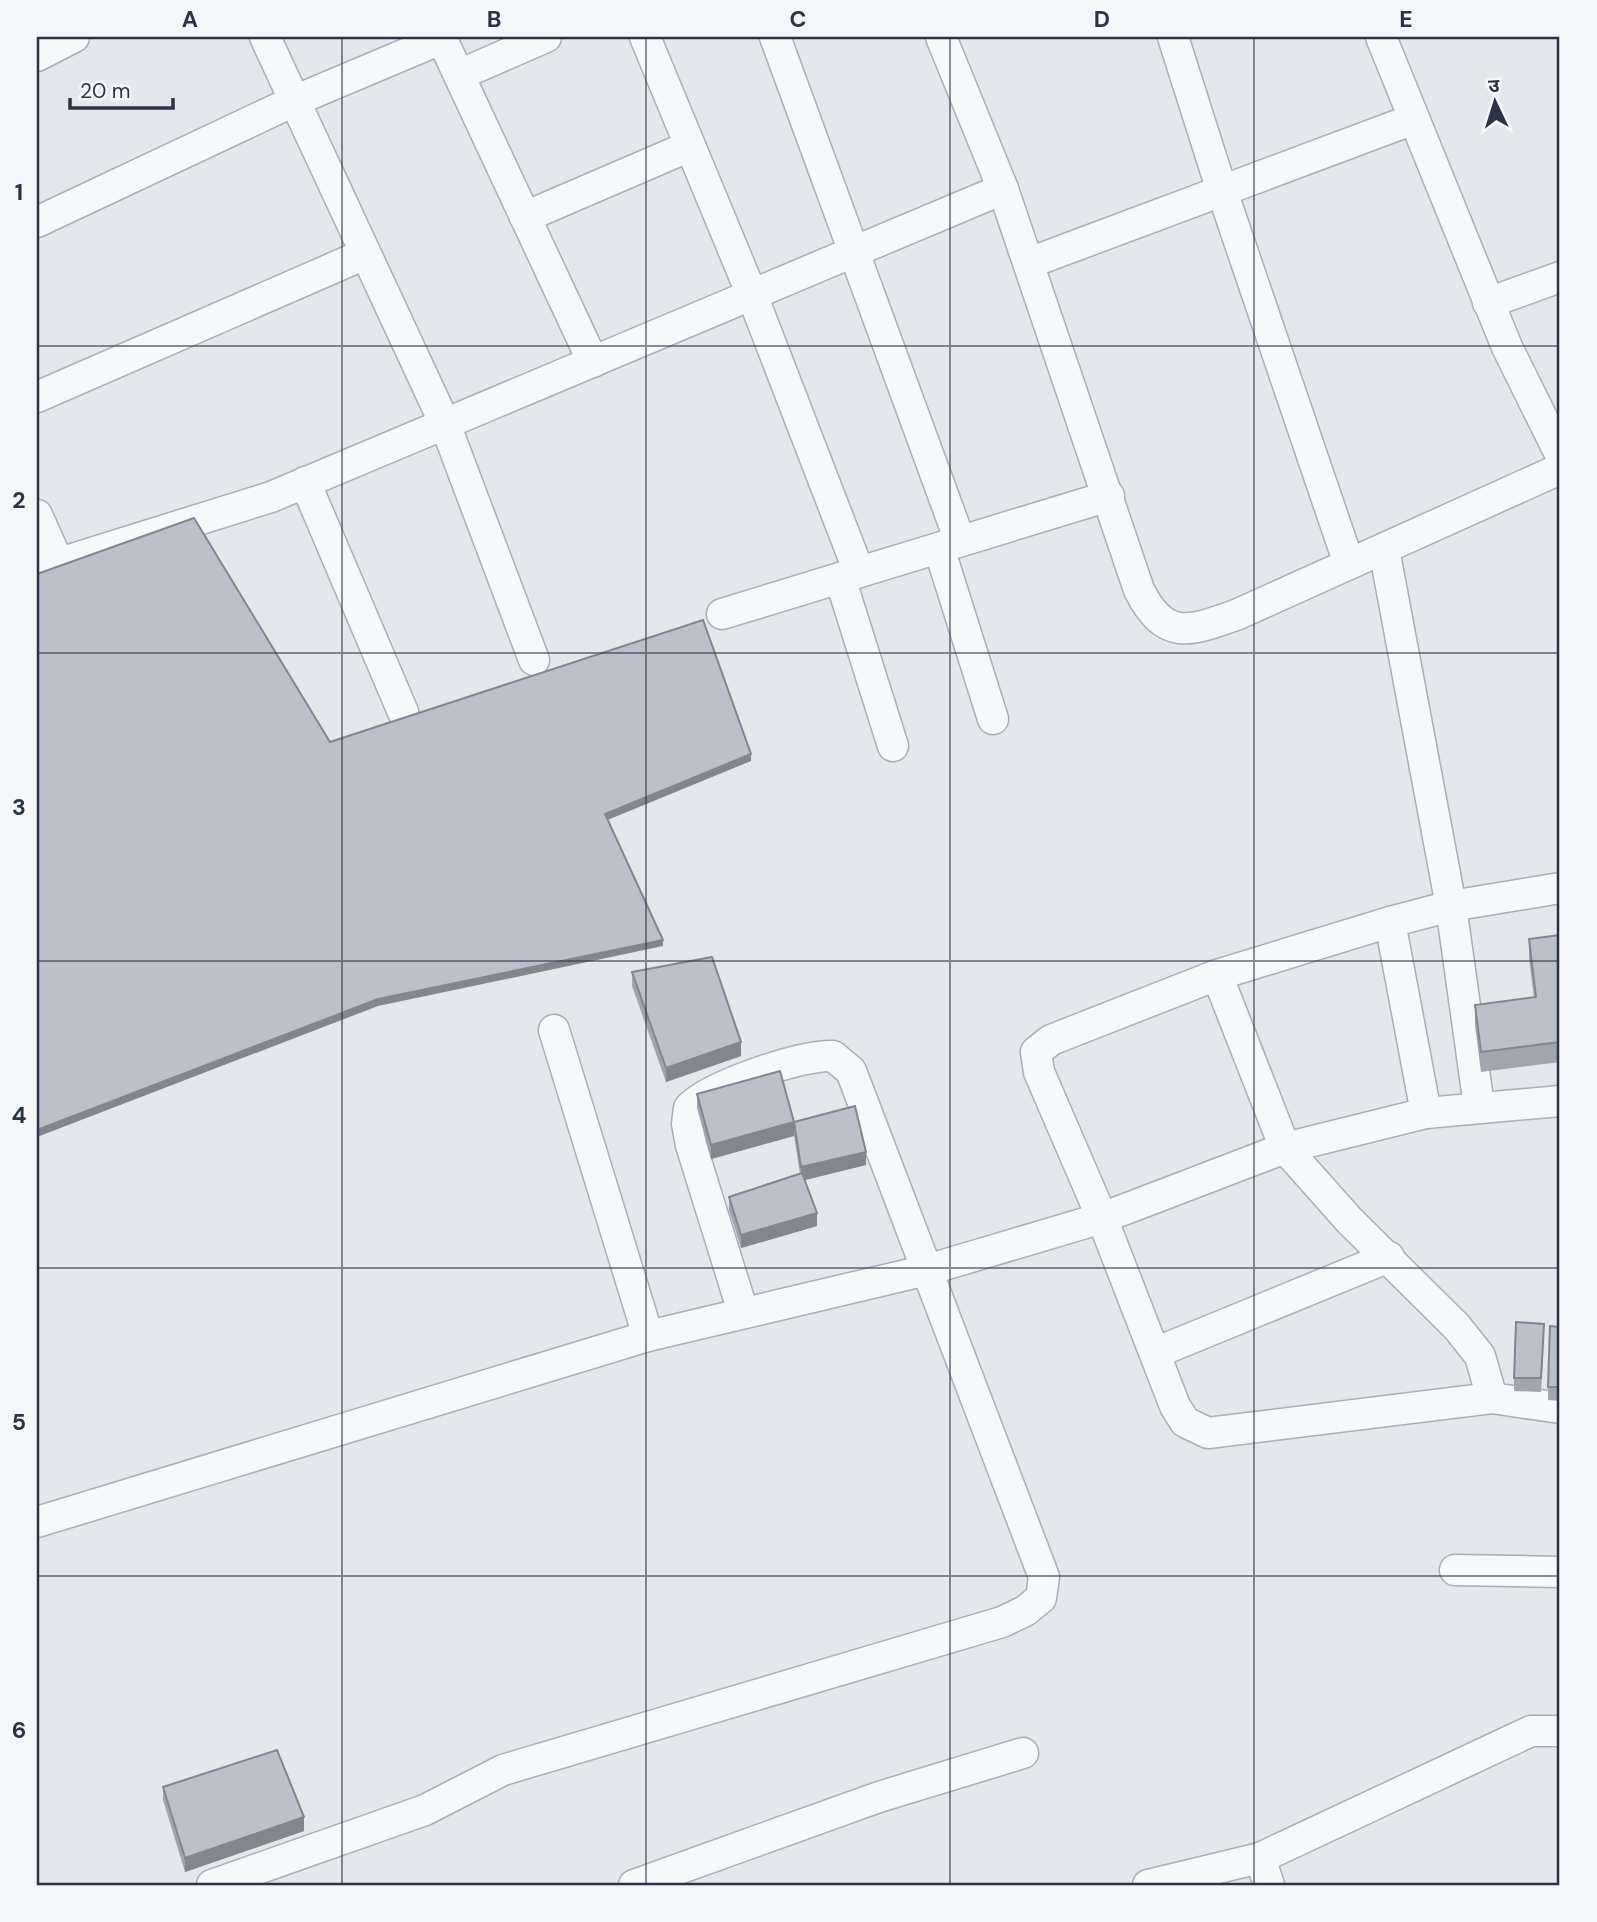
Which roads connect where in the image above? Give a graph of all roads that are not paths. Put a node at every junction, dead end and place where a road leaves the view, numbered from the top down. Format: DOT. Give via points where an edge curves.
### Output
graph roads {
  1 [pos="74,37"];
  2 [pos="265,37"];
  3 [pos="546,37"];
  4 [pos="645,37"];
  5 [pos="775,37"];
  6 [pos="942,37"];
  7 [pos="1173,37"];
  8 [pos="1381,37"];
  9 [pos="441,38"];
  10 [pos="37,56"];
  11 [pos="459,75"];
  12 [pos="295,101"];
  13 [pos="1414,119"];
  14 [pos="690,146"];
  15 [pos="1003,190"];
  16 [pos="1222,191"];
  17 [pos="525,217"];
  18 [pos="37,222"];
  19 [pos="855,252"];
  20 [pos="365,254"];
  21 [pos="1029,263"];
  22 [pos="1560,278"];
  23 [pos="752,295"];
  24 [pos="1489,303"];
  25 [pos="593,362"];
  26 [pos="37,397"];
  27 [pos="445,424"];
  28 [pos="1560,454"];
  29 [pos="1560,469"];
  30 [pos="305,482"];
  31 [pos="1109,496"];
  32 [pos="37,515"];
  33 [pos="950,544"];
  34 [pos="1384,549"];
  35 [pos="1349,564"];
  36 [pos="47,566"];
  37 [pos="849,575"];
  38 [pos="722,614"];
  39 [pos="534,660"];
  40 [pos="403,712"];
  41 [pos="993,719"];
  42 [pos="893,746"];
  43 [pos="1560,888"];
  44 [pos="1451,906"];
  45 [pos="1390,922"];
  46 [pos="1217,975"];
  47 [pos="554,1030"];
  48 [pos="1560,1101"];
  49 [pos="1479,1106"];
  50 [pos="1426,1113"];
  51 [pos="1286,1148"];
  52 [pos="1102,1218"];
  53 [pos="1389,1257"];
  54 [pos="927,1270"];
  55 [pos="743,1312"];
  56 [pos="648,1336"];
  57 [pos="1155,1353"];
  58 [pos="1492,1398"];
  59 [pos="1560,1408"];
  60 [pos="37,1522"];
  61 [pos="1455,1570"];
  62 [pos="1560,1572"];
  63 [pos="1560,1731"];
  64 [pos="1023,1754"];
  65 [pos="1264,1871"];
  66 [pos="212,1885"];
  67 [pos="634,1885"];
  68 [pos="1148,1885"];
  1 -- 10 [label="street"];
  2 -- 12 [label="street"];
  3 -- 11 [label="street"];
  4 -- 14 [label="street"];
  5 -- 19 [label="street"];
  6 -- 15 [label="street"];
  7 -- 16 [label="street"];
  8 -- 13 [label="street"];
  9 -- 11 [label="street"];
  9 -- 12 [label="street"];
  11 -- 17 [label="street"];
  12 -- 18 [label="street"];
  12 -- 20 [label="street"];
  13 -- 16 [label="street"];
  13 -- 24 [label="street"];
  14 -- 17 [label="street"];
  14 -- 23 [label="street"];
  15 -- 19 [label="street"];
  15 -- 21 [label="street"];
  16 -- 21 [label="street"];
  16 -- 35 [label="street"];
  17 -- 25 [label="street"];
  19 -- 23 [label="street"];
  19 -- 33 [label="street"];
  20 -- 26 [label="street"];
  20 -- 27 [label="street"];
  21 -- 31 [label="street"];
  22 -- 24 [label="street"];
  23 -- 25 [label="street"];
  23 -- 37 [label="street"];
  24 -- 28 [label="street"];
  25 -- 27 [label="street"];
  27 -- 30 [label="street"];
  27 -- 39 [label="street"];
  29 -- 34 [label="street"];
  30 -- 36 [label="street"];
  30 -- 40 [label="street"];
  31 -- 33 [label="street"];
  31 -- 35 [label="street" via="1139,590 1151,614 1164,625 1207,625"];
  32 -- 36 [label="street"];
  33 -- 37 [label="street"];
  33 -- 41 [label="street"];
  34 -- 35 [label="street"];
  34 -- 44 [label="street"];
  37 -- 38 [label="street"];
  37 -- 42 [label="street"];
  43 -- 44 [label="street"];
  44 -- 45 [label="street"];
  44 -- 49 [label="street"];
  45 -- 46 [label="street"];
  45 -- 50 [label="street"];
  46 -- 51 [label="street"];
  46 -- 52 [label="street" via="1051,1040 1036,1052 1039,1072"];
  47 -- 56 [label="street"];
  48 -- 49 [label="street"];
  49 -- 50 [label="street"];
  50 -- 51 [label="street"];
  51 -- 52 [label="street"];
  51 -- 53 [label="street" via="1349,1220"];
  52 -- 54 [label="street"];
  52 -- 57 [label="street"];
  53 -- 57 [label="street"];
  53 -- 58 [label="street" via="1480,1356"];
  54 -- 55 [label="street"];
  54 -- 55 [label="street" via="850,1071 833,1056 808,1058 714,1090 689,1108 691,1145"];
  54 -- 66 [label="street" via="1044,1577 1041,1598 1002,1622 503,1770 425,1810"];
  55 -- 56 [label="street"];
  56 -- 60 [label="street"];
  57 -- 58 [label="street" via="1185,1422 1208,1433"];
  58 -- 59 [label="street"];
  61 -- 62 [label="street"];
  63 -- 65 [label="street" via="1531,1731"];
  64 -- 67 [label="street" via="879,1797"];
  65 -- 68 [label="street"];
}
